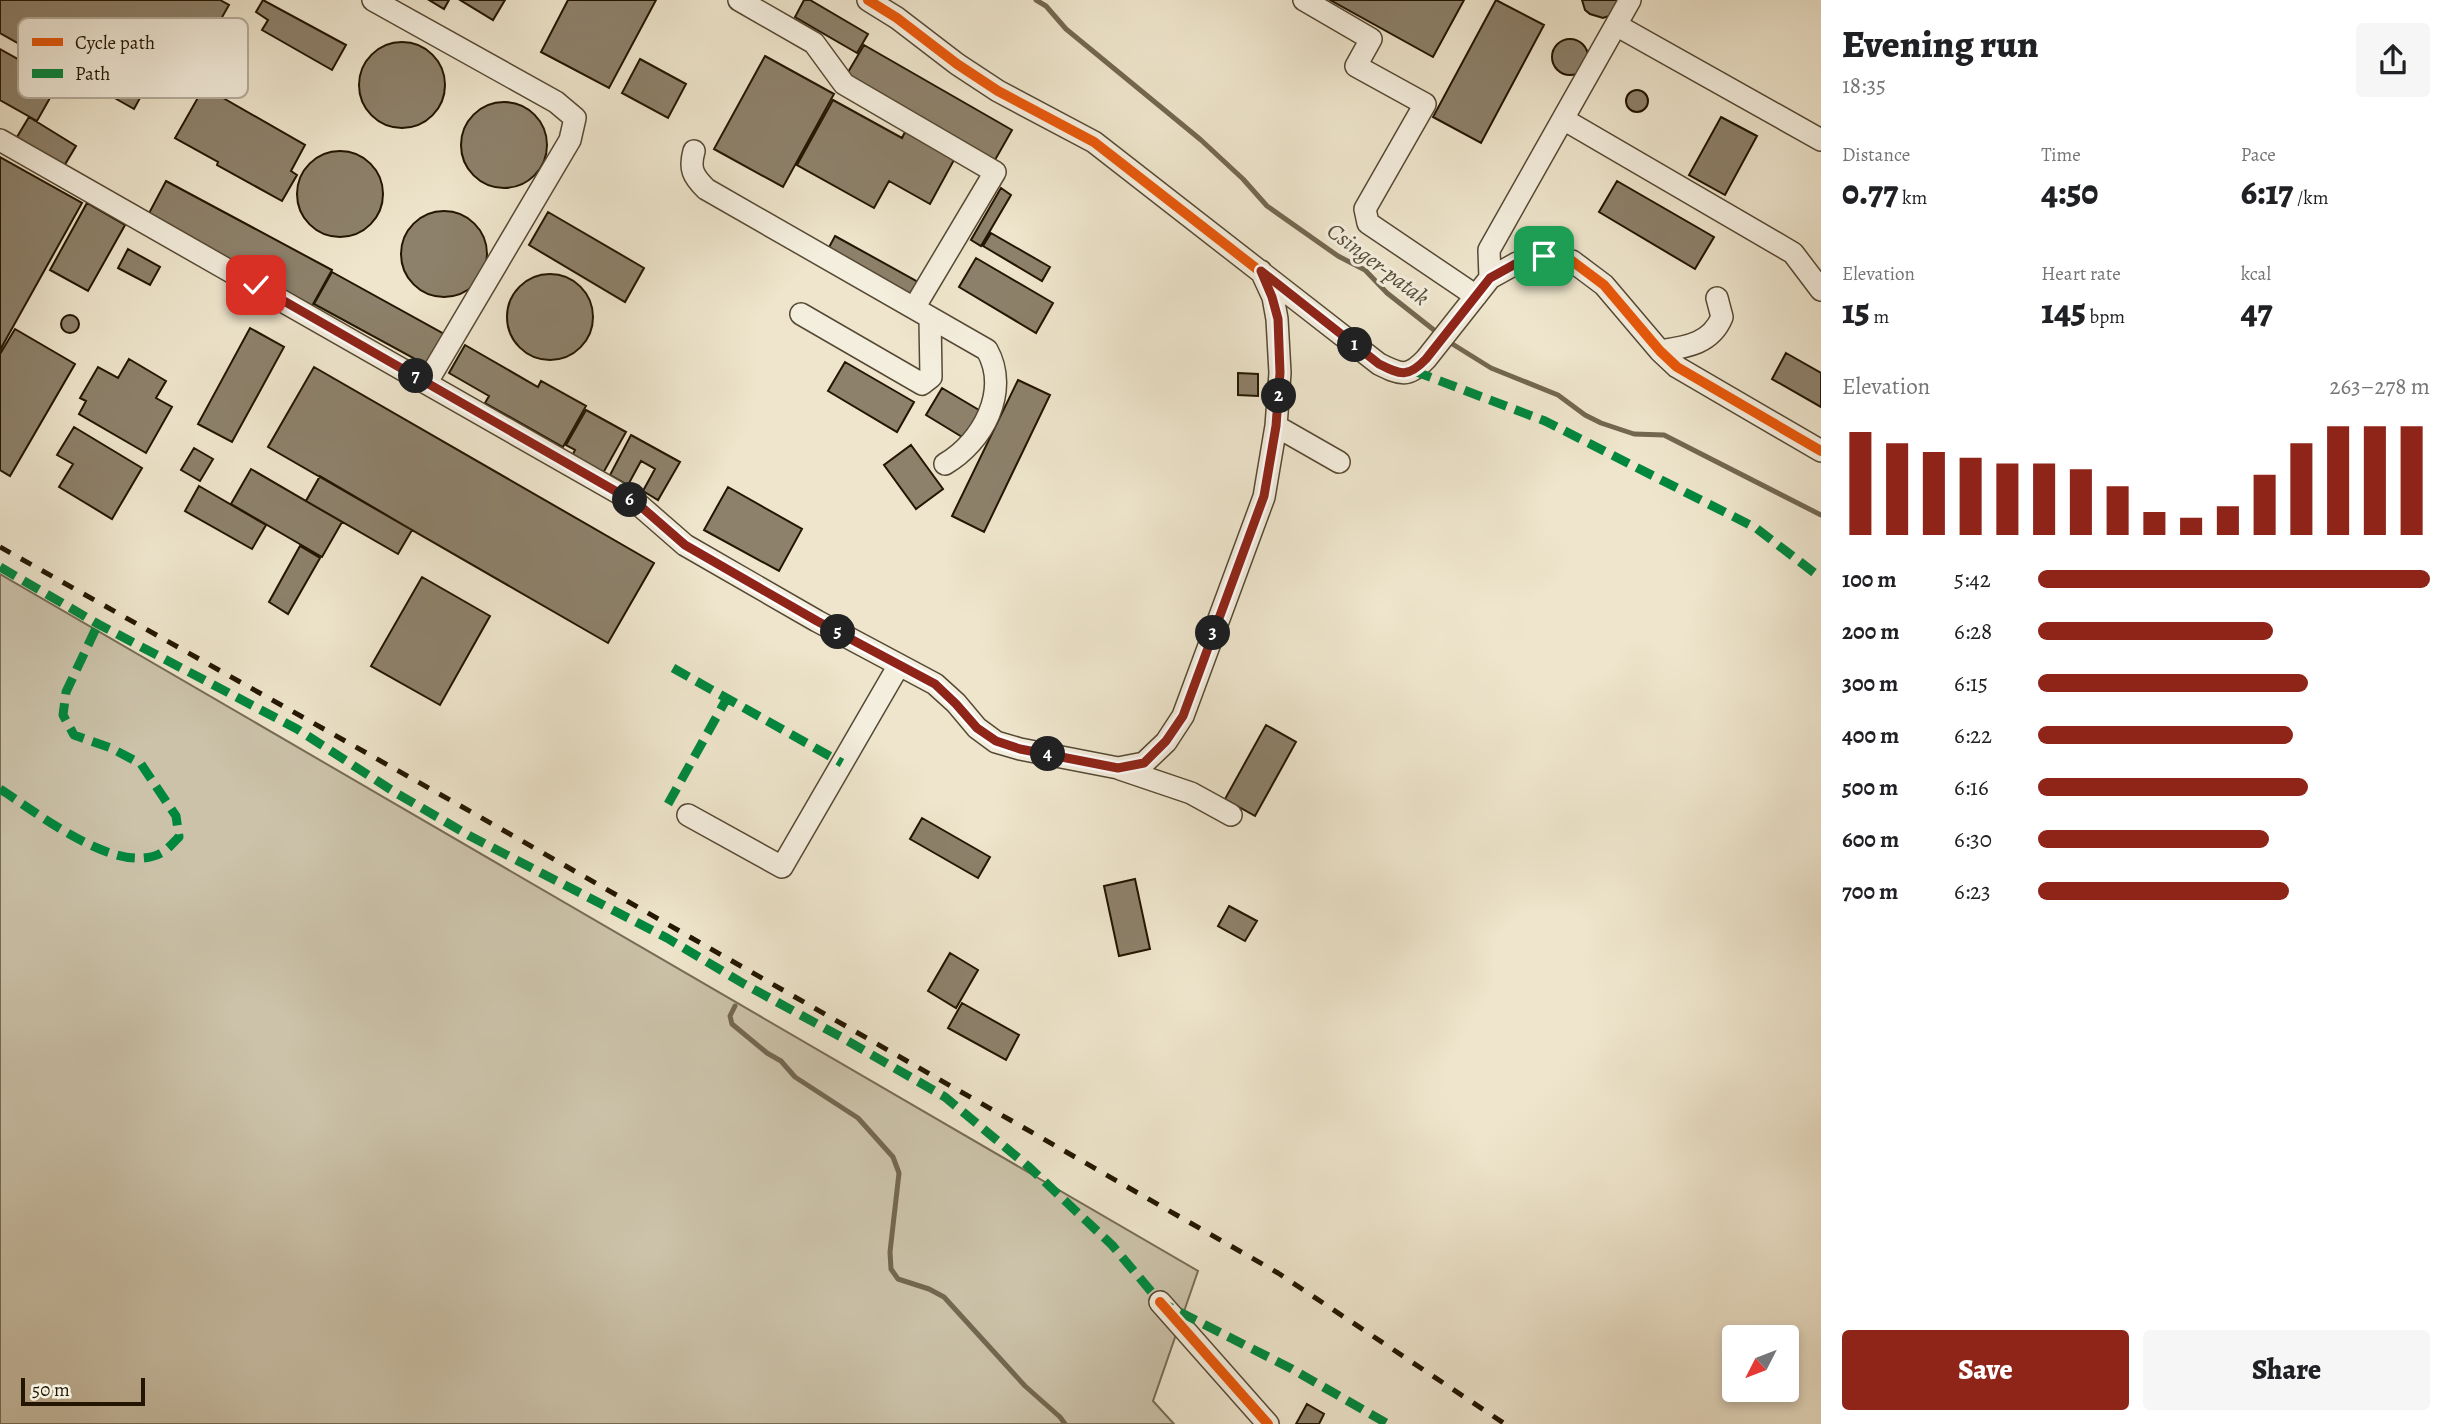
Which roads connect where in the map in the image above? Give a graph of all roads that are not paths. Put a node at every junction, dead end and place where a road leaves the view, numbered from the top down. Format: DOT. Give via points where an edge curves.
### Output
graph roads {
  1 [pos="373,0"];
  2 [pos="868,0"];
  3 [pos="1304,0"];
  4 [pos="1630,0"];
  5 [pos="746,2"];
  6 [pos="1616,25"];
  7 [pos="1563,119"];
  8 [pos="0,140"];
  9 [pos="1821,140"];
  10 [pos="694,151"];
  11 [pos="1261,271"];
  12 [pos="1490,278"];
  13 [pos="1821,290"];
  14 [pos="1476,296"];
  15 [pos="1717,298"];
  16 [pos="922,313"];
  17 [pos="802,314"];
  18 [pos="1660,351"];
  19 [pos="427,382"];
  20 [pos="1276,426"];
  21 [pos="1821,451"];
  22 [pos="1339,462"];
  23 [pos="945,464"];
  24 [pos="899,665"];
  25 [pos="1118,768"];
  26 [pos="688,815"];
  27 [pos="1231,815"];
  28 [pos="1160,1302"];
  29 [pos="1268,1424"];
  1 -- 19 [label="street" via="556,102 575,118 570,140"];
  2 -- 11 [label="street" via="998,91 1094,142"];
  3 -- 14 [label="street" via="1371,39 1356,66 1425,104 1365,209 1368,223"];
  4 -- 6 [label="street"];
  5 -- 16 [label="street" via="814,43 844,84 995,172"];
  6 -- 7 [label="street"];
  6 -- 9 [label="street"];
  7 -- 12 [label="street" via="1489,250"];
  7 -- 13 [label="street" via="1793,253"];
  8 -- 19 [label="street"];
  10 -- 16 [label="street" via="690,166 706,189"];
  11 -- 14 [label="street" via="1379,364 1399,374 1414,371"];
  11 -- 20 [label="street" via="1278,319"];
  12 -- 14 [label="street"];
  12 -- 18 [label="street" via="1517,263 1544,256 1572,261 1604,285"];
  15 -- 18 [label="street" via="1722,317 1712,334 1691,346"];
  16 -- 17 [label="street" via="931,377 922,384"];
  16 -- 23 [label="street" via="987,350 997,378 987,420 974,440"];
  18 -- 21 [label="street" via="1694,379"];
  19 -- 24 [label="street" via="638,504 685,545"];
  20 -- 22 [label="street"];
  20 -- 25 [label="street" via="1264,496 1183,716 1144,763"];
  24 -- 25 [label="street" via="935,684 996,741"];
  24 -- 26 [label="street" via="782,867"];
  25 -- 27 [label="street" via="1191,793"];
  28 -- 29 [label="street"];
}
